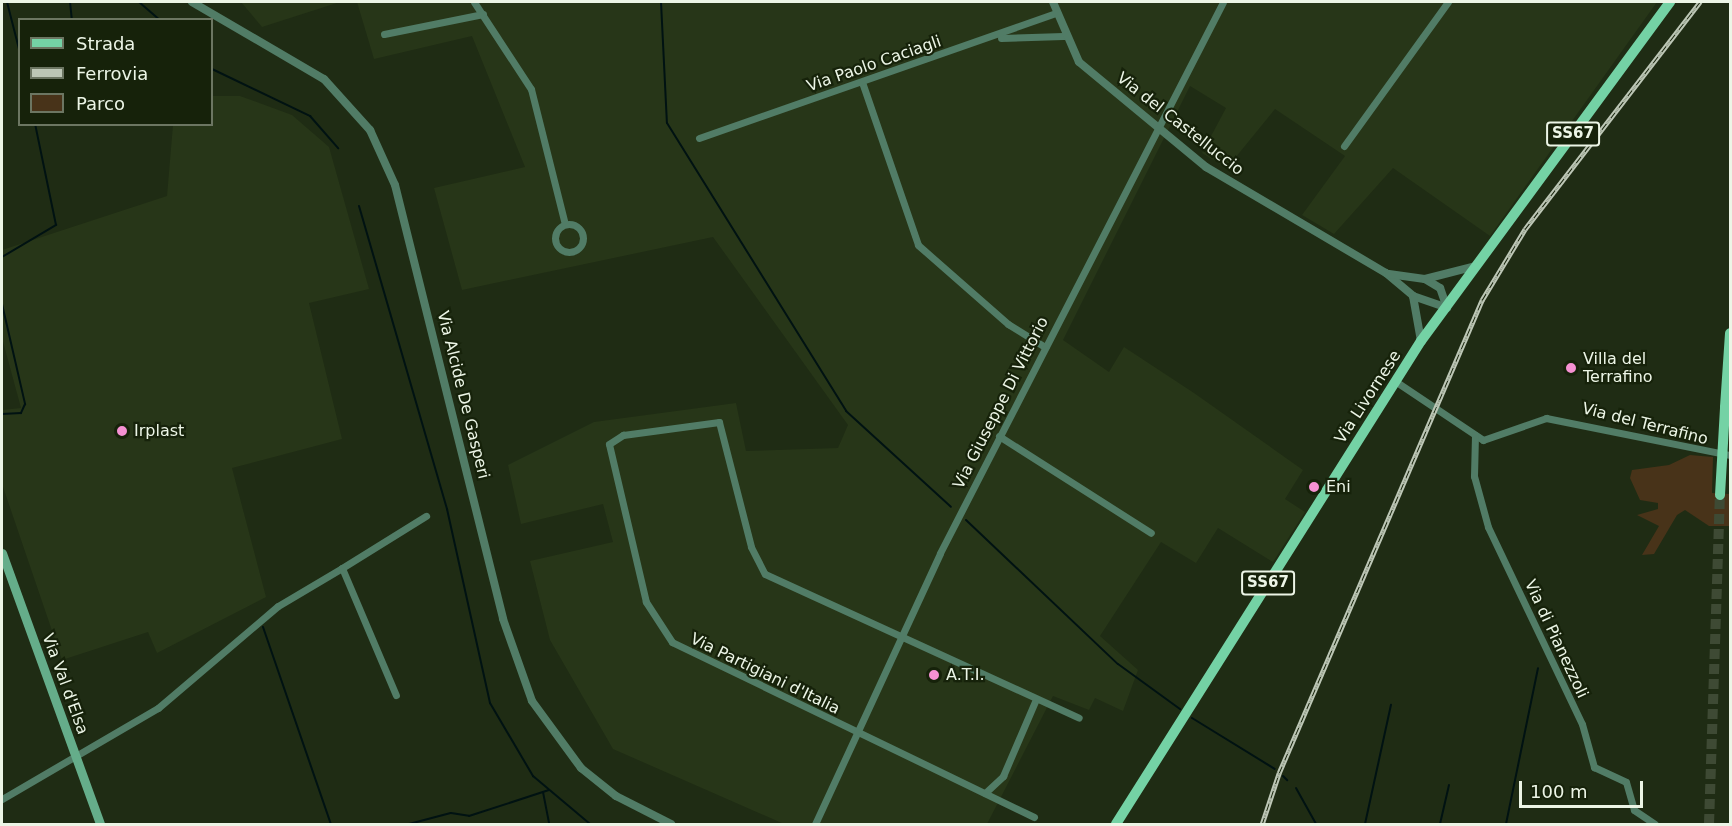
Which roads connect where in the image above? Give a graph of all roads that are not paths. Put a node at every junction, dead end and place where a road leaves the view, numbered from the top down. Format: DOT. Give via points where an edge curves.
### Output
graph roads {
  1 [pos="192,2"];
  2 [pos="474,2"];
  3 [pos="1053,2"];
  4 [pos="1222,2"];
  5 [pos="1448,2"];
  6 [pos="1670,2"];
  7 [pos="1056,13"];
  8 [pos="483,14"];
  9 [pos="384,34"];
  10 [pos="1063,36"];
  11 [pos="996,38"];
  12 [pos="862,82"];
  13 [pos="1161,128"];
  14 [pos="699,138"];
  15 [pos="1344,146"];
  16 [pos="565,224"];
  17 [pos="1477,266"];
  18 [pos="1386,273"];
  19 [pos="1425,279"];
  20 [pos="1413,296"];
  21 [pos="1447,308"];
  22 [pos="1731,333"];
  23 [pos="1422,341"];
  24 [pos="1045,347"];
  25 [pos="1395,381"];
  26 [pos="1475,435"];
  27 [pos="999,436"];
  28 [pos="1731,455"];
  29 [pos="1720,495"];
  30 [pos="426,516"];
  31 [pos="1151,533"];
  32 [pos="2,553"];
  33 [pos="342,568"];
  34 [pos="899,638"];
  35 [pos="396,695"];
  36 [pos="1036,699"];
  37 [pos="1079,718"];
  38 [pos="857,733"];
  39 [pos="75,754"];
  40 [pos="985,793"];
  41 [pos="2,800"];
  42 [pos="1034,817"];
  43 [pos="815,824"];
  44 [pos="100,825"];
  45 [pos="671,825"];
  46 [pos="1116,825"];
  47 [pos="1654,825"];
  1 -- 45 [label="street, Via Alcide De Gasperi" via="324,79 370,129 395,185 503,619 532,701 581,768 616,796"];
  2 -- 8 [label="street"];
  3 -- 7 [label="street, Via del Castelluccio"];
  4 -- 13 [label="street, Via Giuseppe Di Vittorio"];
  5 -- 15 [label="street"];
  6 -- 17 [label="main road, Via Livornese / SS67"];
  7 -- 10 [label="street, Via del Castelluccio"];
  7 -- 11 [label="street, Via Paolo Caciagli"];
  8 -- 9 [label="street"];
  8 -- 16 [label="street" via="531,89"];
  10 -- 11 [label="street"];
  10 -- 13 [label="street, Via del Castelluccio" via="1079,62"];
  11 -- 12 [label="street, Via Paolo Caciagli"];
  12 -- 14 [label="street, Via Paolo Caciagli"];
  12 -- 24 [label="street" via="918,245 1008,324"];
  13 -- 18 [label="street, Via del Castelluccio" via="1238,190"];
  13 -- 24 [label="street, Via Giuseppe Di Vittorio"];
  16 -- 16 [label="street" via="558,229 555,243 565,252 574,252 584,236 579,228"];
  17 -- 19 [label="street, Via del Castelluccio"];
  17 -- 21 [label="main road, Via Livornese / SS67"];
  18 -- 19 [label="street, Via del Castelluccio"];
  18 -- 20 [label="street, Via del Castelluccio"];
  19 -- 21 [label="street" via="1440,288"];
  20 -- 21 [label="street, Via del Castelluccio"];
  20 -- 23 [label="street"];
  21 -- 23 [label="main road, Via Livornese / SS67"];
  22 -- 29 [label="main road, bridge"];
  23 -- 25 [label="main road, Via Livornese / SS67"];
  24 -- 27 [label="street, Via Giuseppe Di Vittorio"];
  25 -- 26 [label="street"];
  25 -- 46 [label="main road, Via Livornese / SS67"];
  26 -- 28 [label="street, Via del Terrafino" via="1491,439 1535,420 1562,419 1684,450"];
  26 -- 47 [label="street, Via di Pianezzoli" via="1474,476 1488,527 1582,724 1594,766 1626,782 1635,810"];
  27 -- 31 [label="street"];
  27 -- 34 [label="street, Via Giuseppe Di Vittorio"];
  30 -- 33 [label="street"];
  32 -- 39 [label="main road, Via Val d'Elsa"];
  33 -- 35 [label="street"];
  33 -- 39 [label="street" via="278,606 158,708"];
  34 -- 36 [label="street"];
  34 -- 38 [label="street, Via Giuseppe Di Vittorio"];
  34 -- 38 [label="street, Via Partigiani d'Italia" via="765,574 751,547 725,430 709,422 623,435 609,444 650,613 688,654"];
  36 -- 37 [label="street"];
  36 -- 40 [label="street" via="1003,776"];
  38 -- 40 [label="street, Via Partigiani d'Italia"];
  38 -- 43 [label="street, Via Giuseppe Di Vittorio"];
  39 -- 41 [label="street"];
  39 -- 44 [label="main road, Via Val d'Elsa"];
  40 -- 42 [label="street, Via Partigiani d'Italia"];
}
